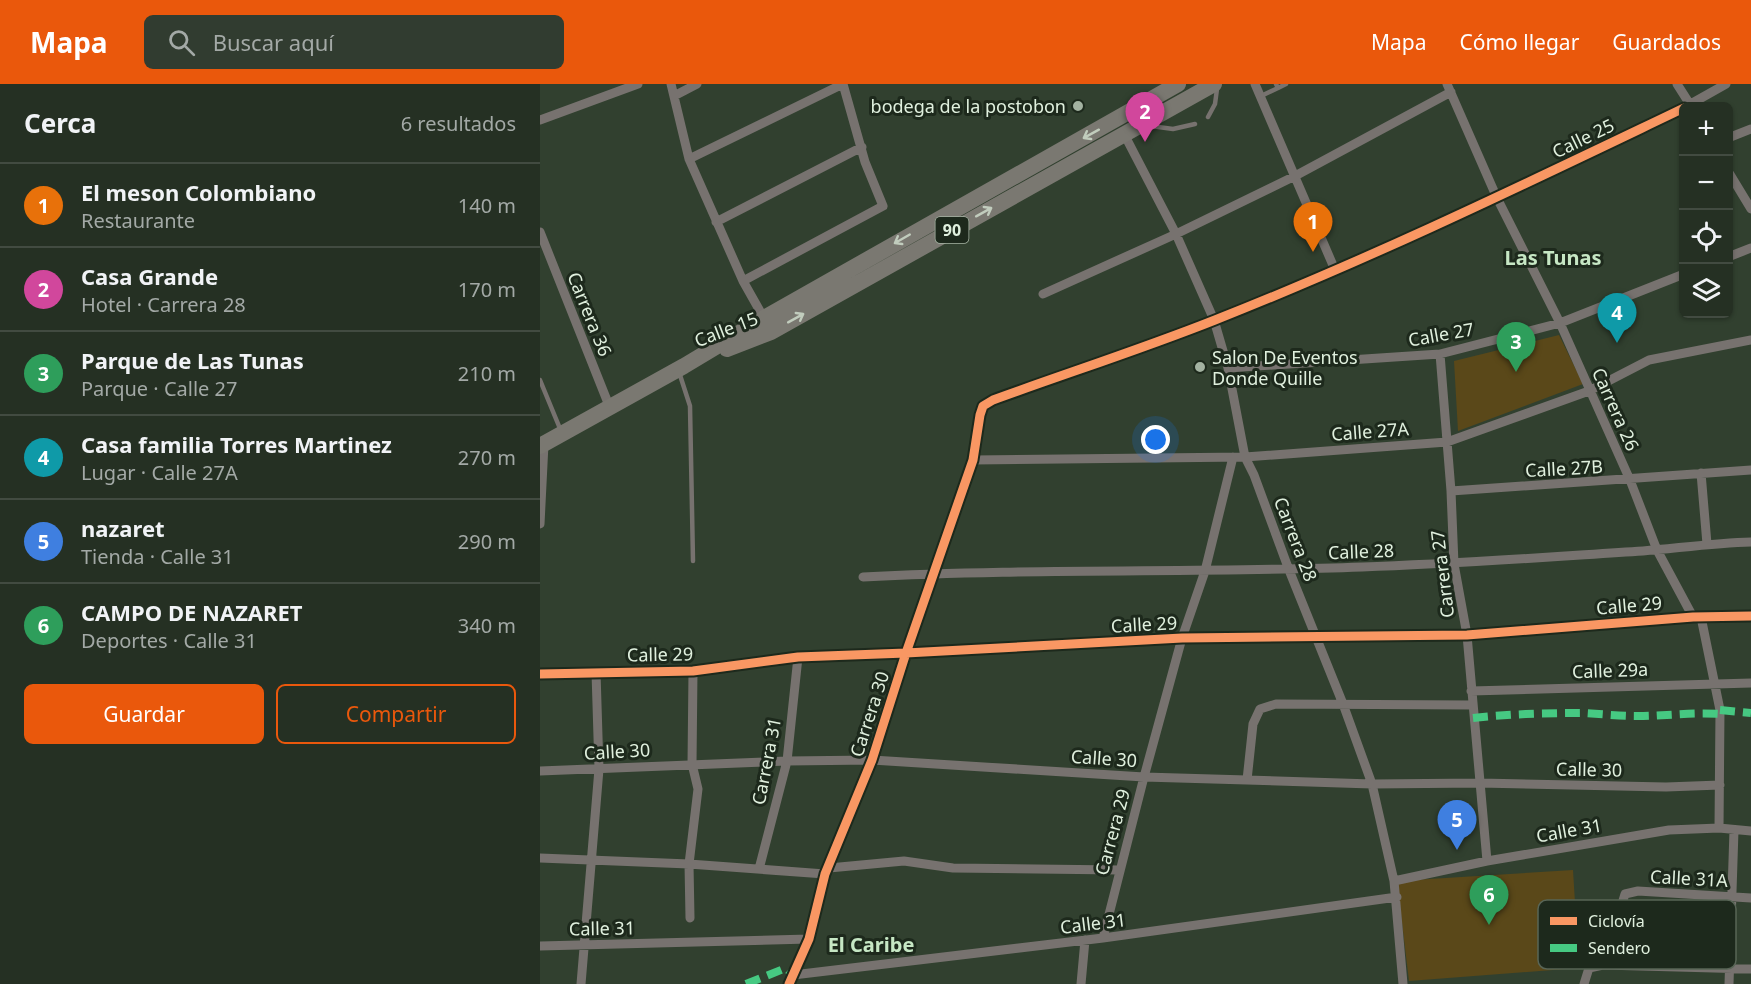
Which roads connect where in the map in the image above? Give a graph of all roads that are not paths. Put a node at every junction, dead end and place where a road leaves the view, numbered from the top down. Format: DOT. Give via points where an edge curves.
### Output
graph roads {
  1 [pos="638,84"];
  2 [pos="671,84"];
  3 [pos="697,84"];
  4 [pos="843,84"];
  5 [pos="1178,84"];
  6 [pos="1216,84"];
  7 [pos="1255,84"];
  8 [pos="1286,84"];
  9 [pos="1677,84"];
  10 [pos="1726,84"];
  11 [pos="1277,86"];
  12 [pos="1449,88"];
  13 [pos="674,96"];
  14 [pos="1260,96"];
  15 [pos="1686,102"];
  16 [pos="1696,102"];
  17 [pos="1679,111"];
  18 [pos="1208,117"];
  19 [pos="1136,118"];
  20 [pos="540,120"];
  21 [pos="1195,124"];
  22 [pos="1119,127"];
  23 [pos="1751,129"];
  24 [pos="1733,136"];
  25 [pos="862,147"];
  26 [pos="689,159"];
  27 [pos="1295,176"];
  28 [pos="1733,179"];
  29 [pos="1497,198"];
  30 [pos="1751,209"];
  31 [pos="716,222"];
  32 [pos="540,232"];
  33 [pos="1176,234"];
  34 [pos="1751,248"];
  35 [pos="1733,255"];
  36 [pos="1335,270"];
  37 [pos="1679,276"];
  38 [pos="743,282"];
  39 [pos="1042,294"];
  40 [pos="1214,320"];
  41 [pos="1560,323"];
  42 [pos="768,325"];
  43 [pos="1751,340"];
  44 [pos="1440,354"];
  45 [pos="681,368"];
  46 [pos="1228,368"];
  47 [pos="540,380"];
  48 [pos="1589,391"];
  49 [pos="610,408"];
  50 [pos="980,415"];
  51 [pos="563,434"];
  52 [pos="1447,442"];
  53 [pos="542,445"];
  54 [pos="1233,457"];
  55 [pos="1245,457"];
  56 [pos="973,460"];
  57 [pos="1751,471"];
  58 [pos="1701,473"];
  59 [pos="1630,480"];
  60 [pos="1451,491"];
  61 [pos="540,524"];
  62 [pos="1751,542"];
  63 [pos="1707,544"];
  64 [pos="1657,550"];
  65 [pos="693,561"];
  66 [pos="1454,564"];
  67 [pos="1289,570"];
  68 [pos="1205,571"];
  69 [pos="934,573"];
  70 [pos="863,577"];
  71 [pos="1751,616"];
  72 [pos="1697,617"];
  73 [pos="1467,635"];
  74 [pos="1315,636"];
  75 [pos="1182,638"];
  76 [pos="906,653"];
  77 [pos="798,657"];
  78 [pos="693,671"];
  79 [pos="596,672"];
  80 [pos="540,674"];
  81 [pos="1751,683"];
  82 [pos="1713,684"];
  83 [pos="1471,691"];
  84 [pos="1343,704"];
  85 [pos="1472,705"];
  86 [pos="872,760"];
  87 [pos="787,761"];
  88 [pos="692,764"];
  89 [pos="599,769"];
  90 [pos="540,771"];
  91 [pos="1144,777"];
  92 [pos="1247,780"];
  93 [pos="1480,783"];
  94 [pos="1372,784"];
  95 [pos="1720,785"];
  96 [pos="1719,828"];
  97 [pos="1734,830"];
  98 [pos="1751,831"];
  99 [pos="540,858"];
  100 [pos="591,859"];
  101 [pos="1487,861"];
  102 [pos="689,864"];
  103 [pos="759,869"];
  104 [pos="1119,870"];
  105 [pos="827,871"];
  106 [pos="1394,881"];
  107 [pos="1397,897"];
  108 [pos="1731,897"];
  109 [pos="1751,898"];
  110 [pos="1623,900"];
  111 [pos="1731,900"];
  112 [pos="690,918"];
  113 [pos="1103,938"];
  114 [pos="809,939"];
  115 [pos="1085,940"];
  116 [pos="584,945"];
  117 [pos="540,946"];
  118 [pos="1736,968"];
  119 [pos="1589,969"];
  120 [pos="1730,969"];
  121 [pos="1751,969"];
  122 [pos="791,980"];
  123 [pos="581,984"];
  124 [pos="1081,984"];
  125 [pos="1403,984"];
  126 [pos="1584,984"];
  127 [pos="1729,984"];
  1 -- 20 [label="street"];
  2 -- 13 [label="street"];
  3 -- 13 [label="street"];
  4 -- 25 [label="street"];
  4 -- 26 [label="street"];
  5 -- 19 [label="highway, Calle 15 / 90"];
  6 -- 18 [label="lane" via="1215,104"];
  6 -- 19 [label="highway, Calle 15 / 90"];
  7 -- 14 [label="street"];
  8 -- 11 [label="lane"];
  9 -- 15 [label="street"];
  10 -- 16 [label="street, Calle 25"];
  11 -- 14 [label="lane"];
  12 -- 27 [label="street"];
  12 -- 29 [label="street, Carrera 26"];
  13 -- 26 [label="street"];
  14 -- 27 [label="street"];
  17 -- 29 [label="street, Calle 25"];
  19 -- 21 [label="lane" via="1173,129"];
  19 -- 22 [label="highway, Calle 15 / 90"];
  22 -- 33 [label="street, Carrera 28"];
  22 -- 42 [label="highway, Calle 15 / 90"];
  23 -- 24 [label="street"];
  25 -- 31 [label="street"];
  25 -- 38 [label="street" via="883,206"];
  26 -- 31 [label="street"];
  27 -- 33 [label="street"];
  27 -- 36 [label="street"];
  28 -- 30 [label="street"];
  29 -- 36 [label="street, Calle 25"];
  29 -- 41 [label="street, Carrera 26"];
  31 -- 38 [label="street"];
  32 -- 49 [label="street, Carrera 36"];
  33 -- 39 [label="street"];
  33 -- 40 [label="street, Carrera 28"];
  34 -- 35 [label="street"];
  36 -- 40 [label="street, Calle 25"];
  37 -- 41 [label="street, Calle 27"];
  38 -- 42 [label="street"];
  40 -- 46 [label="street, Carrera 28"];
  40 -- 50 [label="street, Calle 25" via="993,400 983,406"];
  41 -- 44 [label="street, Calle 27"];
  41 -- 48 [label="street, Carrera 26"];
  42 -- 45 [label="highway, Calle 15 / 90"];
  43 -- 48 [label="street, Calle 27A" via="1649,360"];
  44 -- 46 [label="street, Calle 27"];
  44 -- 52 [label="street, Carrera 27"];
  45 -- 49 [label="highway, 90"];
  45 -- 65 [label="lane" via="690,406"];
  46 -- 55 [label="street, Carrera 28"];
  47 -- 51 [label="lane"];
  48 -- 52 [label="street, Calle 27A"];
  48 -- 59 [label="street, Carrera 26"];
  49 -- 51 [label="highway, 90"];
  50 -- 56 [label="street, Carrera 30"];
  51 -- 53 [label="highway, 90"];
  52 -- 55 [label="street, Calle 27A"];
  52 -- 60 [label="street, Carrera 27"];
  53 -- 61 [label="street"];
  54 -- 55 [label="street, Calle 27A"];
  54 -- 56 [label="street, Calle 27A"];
  54 -- 68 [label="street, Carrera 29"];
  55 -- 67 [label="street, Carrera 28"];
  56 -- 69 [label="street, Carrera 30"];
  57 -- 58 [label="street, Calle 27B"];
  58 -- 59 [label="street, Calle 27B"];
  58 -- 63 [label="street"];
  59 -- 60 [label="street, Calle 27B"];
  59 -- 64 [label="street, Carrera 26"];
  60 -- 66 [label="street, Carrera 27"];
  62 -- 63 [label="street, Calle 28"];
  63 -- 64 [label="street, Calle 28"];
  64 -- 66 [label="street, Calle 28"];
  64 -- 72 [label="street, Carrera 26"];
  66 -- 67 [label="street, Calle 28"];
  66 -- 73 [label="street, Carrera 27"];
  67 -- 68 [label="street, Calle 28"];
  67 -- 74 [label="street, Carrera 28"];
  68 -- 69 [label="street, Calle 28"];
  68 -- 75 [label="street, Carrera 29"];
  69 -- 70 [label="street, Calle 28"];
  69 -- 76 [label="street, Carrera 30"];
  71 -- 72 [label="street, Calle 29"];
  72 -- 73 [label="street, Calle 29"];
  72 -- 82 [label="street, Carrera 26"];
  73 -- 74 [label="street, Calle 29"];
  73 -- 83 [label="street, Carrera 27"];
  74 -- 75 [label="street, Calle 29"];
  74 -- 84 [label="street, Carrera 28"];
  75 -- 76 [label="street, Calle 29"];
  75 -- 91 [label="street, Carrera 29"];
  76 -- 77 [label="street, Calle 29"];
  76 -- 86 [label="street, Carrera 30"];
  77 -- 78 [label="street, Calle 29"];
  77 -- 87 [label="street, Carrera 31"];
  78 -- 79 [label="street, Calle 29"];
  78 -- 88 [label="street"];
  79 -- 80 [label="street, Calle 29"];
  79 -- 89 [label="street"];
  81 -- 82 [label="street, Calle 29a"];
  82 -- 83 [label="street, Calle 29a"];
  82 -- 95 [label="street, Carrera 26" via="1720,710"];
  83 -- 85 [label="street, Carrera 27"];
  84 -- 85 [label="street"];
  84 -- 92 [label="street" via="1276,704 1260,709 1253,724"];
  84 -- 94 [label="street, Carrera 28"];
  85 -- 93 [label="street, Carrera 27"];
  86 -- 87 [label="street, Calle 30"];
  86 -- 91 [label="street, Calle 30"];
  86 -- 105 [label="street, Carrera 30"];
  87 -- 88 [label="street, Calle 30"];
  87 -- 103 [label="street, Carrera 31"];
  88 -- 89 [label="street, Calle 30"];
  88 -- 102 [label="street" via="698,789"];
  89 -- 90 [label="street, Calle 30"];
  89 -- 100 [label="street"];
  91 -- 92 [label="street, Calle 30"];
  91 -- 104 [label="street, Carrera 29"];
  92 -- 94 [label="street, Calle 30"];
  93 -- 94 [label="street, Calle 30"];
  93 -- 95 [label="street, Calle 30"];
  93 -- 101 [label="street, Carrera 27"];
  94 -- 106 [label="street, Carrera 28"];
  95 -- 96 [label="street, Carrera 26"];
  96 -- 97 [label="street, Calle 31"];
  96 -- 101 [label="street, Calle 31" via="1669,830"];
  97 -- 98 [label="street, Calle 31"];
  97 -- 108 [label="street"];
  99 -- 100 [label="street"];
  100 -- 102 [label="street"];
  100 -- 116 [label="street"];
  101 -- 106 [label="street, Calle 31"];
  102 -- 103 [label="street"];
  102 -- 112 [label="street"];
  103 -- 105 [label="street"];
  104 -- 105 [label="street" via="953,868 904,861"];
  104 -- 113 [label="street, Carrera 29"];
  105 -- 114 [label="street, Carrera 30"];
  106 -- 107 [label="street, Carrera 28"];
  107 -- 113 [label="street, Calle 31"];
  107 -- 125 [label="street, Carrera 28"];
  108 -- 109 [label="street, Calle 31A"];
  108 -- 110 [label="street, Calle 31A" via="1638,891 1625,894"];
  108 -- 111 [label="street"];
  113 -- 115 [label="street, Calle 31"];
  114 -- 116 [label="street, Calle 31"];
  114 -- 122 [label="street, Carrera 30"];
  115 -- 122 [label="street, Calle 31"];
  115 -- 124 [label="street"];
  116 -- 117 [label="street, Calle 31"];
  116 -- 123 [label="street"];
  118 -- 121 [label="street"];
  119 -- 126 [label="street"];
  120 -- 127 [label="street"];
}
